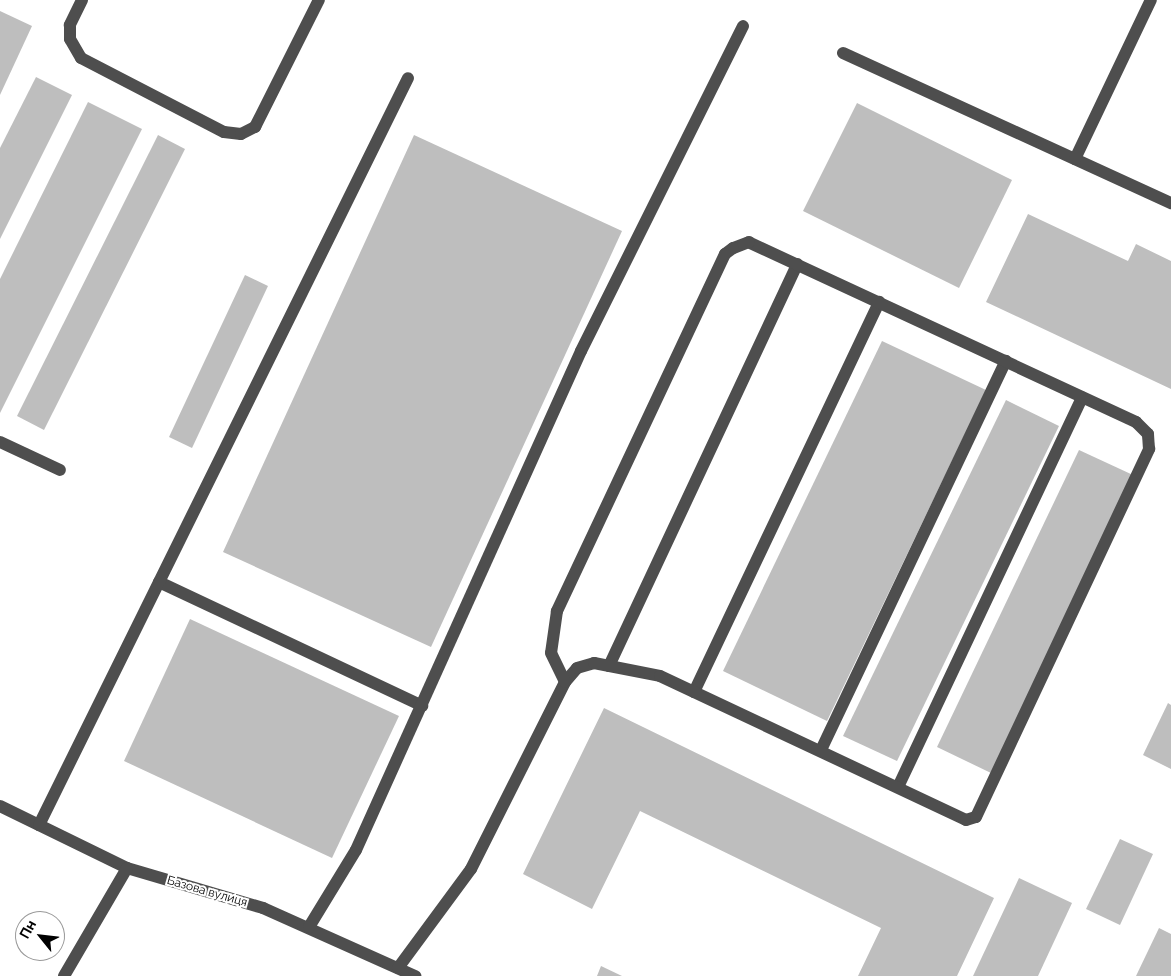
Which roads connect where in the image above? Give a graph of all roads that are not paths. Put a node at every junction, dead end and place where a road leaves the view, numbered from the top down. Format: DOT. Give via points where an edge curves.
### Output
graph roads {
  1 [pos="82,0"];
  2 [pos="319,0"];
  3 [pos="1151,0"];
  4 [pos="743,26"];
  5 [pos="843,53"];
  6 [pos="408,78"];
  7 [pos="1075,159"];
  8 [pos="1171,203"];
  9 [pos="797,264"];
  10 [pos="879,302"];
  11 [pos="1006,361"];
  12 [pos="1082,397"];
  13 [pos="0,442"];
  14 [pos="60,470"];
  15 [pos="159,582"];
  16 [pos="609,666"];
  17 [pos="565,682"];
  18 [pos="694,692"];
  19 [pos="422,706"];
  20 [pos="821,750"];
  21 [pos="898,787"];
  22 [pos="0,806"];
  23 [pos="39,825"];
  24 [pos="127,868"];
  25 [pos="309,928"];
  26 [pos="398,968"];
  27 [pos="64,976"];
  28 [pos="414,976"];
  1 -- 2 [label="street" via="70,25 70,40 82,58 224,132 241,134 255,127"];
  3 -- 7 [label="street"];
  4 -- 19 [label="street" via="581,351"];
  5 -- 7 [label="street"];
  6 -- 15 [label="street"];
  7 -- 8 [label="street"];
  9 -- 10 [label="street"];
  9 -- 16 [label="street"];
  9 -- 17 [label="street" via="749,242 725,254 557,611 551,653"];
  10 -- 11 [label="street"];
  10 -- 18 [label="street"];
  11 -- 12 [label="street"];
  11 -- 20 [label="street"];
  12 -- 21 [label="street"];
  12 -- 21 [label="street" via="1136,422 1148,434 1149,449 983,807 976,817 966,820"];
  13 -- 14 [label="street"];
  15 -- 19 [label="street"];
  15 -- 23 [label="street"];
  16 -- 17 [label="street" via="594,663 577,668"];
  16 -- 18 [label="street" via="660,676"];
  17 -- 26 [label="street" via="471,869"];
  18 -- 20 [label="street"];
  19 -- 25 [label="street" via="356,850"];
  20 -- 21 [label="street"];
  22 -- 23 [label="street, Базова вулиця"];
  23 -- 24 [label="street, Базова вулиця"];
  24 -- 25 [label="street, Базова вулиця" via="263,908"];
  24 -- 27 [label="street"];
  25 -- 26 [label="street, Базова вулиця"];
  26 -- 28 [label="street, Базова вулиця"];
}
